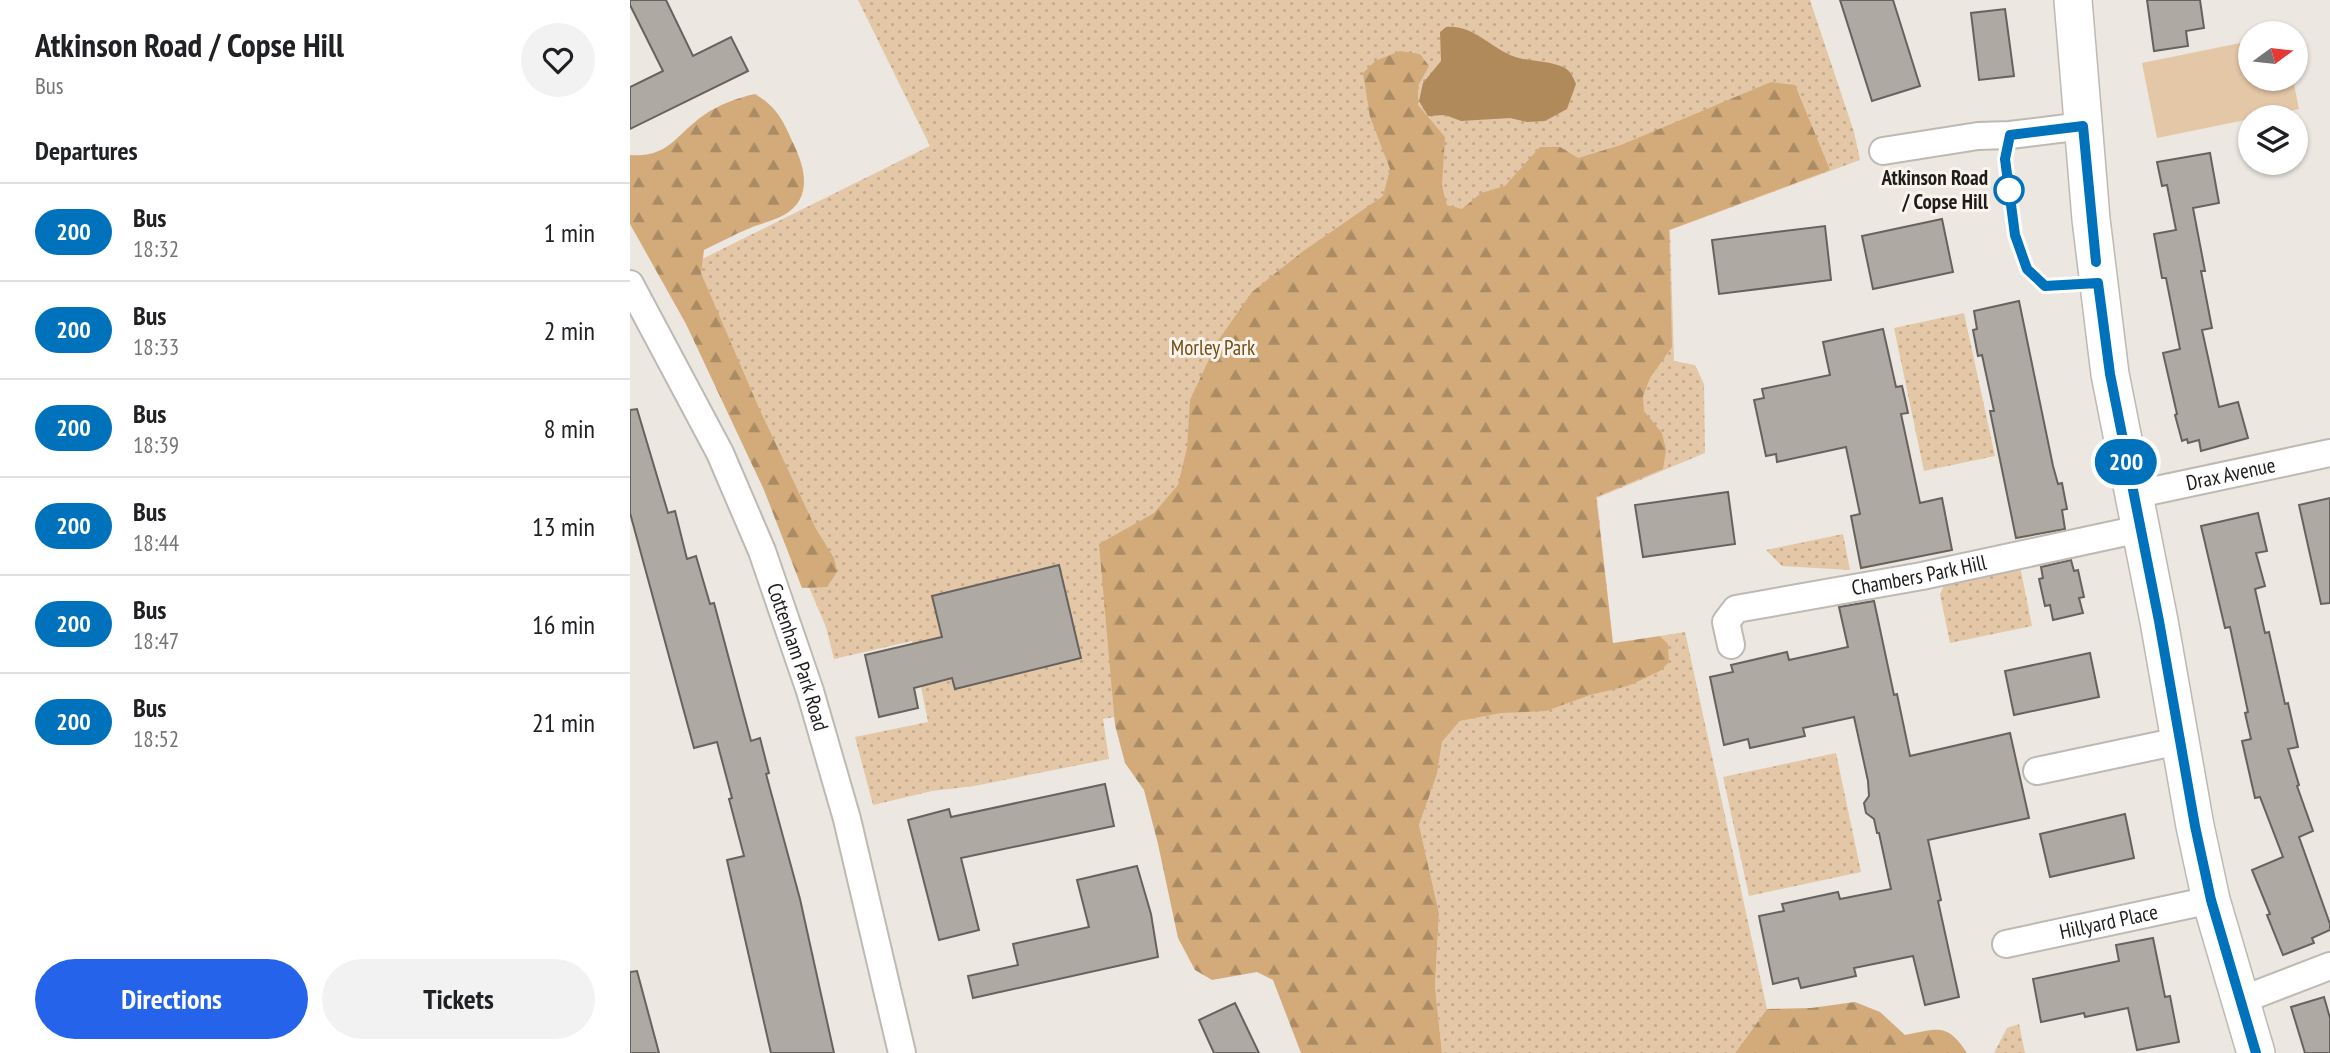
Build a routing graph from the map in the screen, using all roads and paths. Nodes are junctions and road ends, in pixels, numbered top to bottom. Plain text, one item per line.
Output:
1 (2073, 0) edge
2 (2083, 126) junction
3 (1883, 151) dead end
4 (630, 284) edge
5 (2330, 453) edge
6 (2136, 512) junction
7 (1731, 645) dead end
8 (2179, 741) junction
9 (2037, 771) dead end
10 (2211, 900) junction
11 (2006, 944) dead end
12 (2330, 966) edge
13 (2239, 1001) junction
14 (902, 1053) edge
15 (2256, 1053) edge

1 - 2 street
2 - 3 street
2 - 6 street
4 - 14 street, Cottenham Park Road
5 - 6 street, Drax Avenue
6 - 7 street, Chambers Park Hill
6 - 8 street
8 - 9 street
8 - 10 street
10 - 11 street, Hillyard Place
10 - 13 street
12 - 13 street
13 - 15 street

